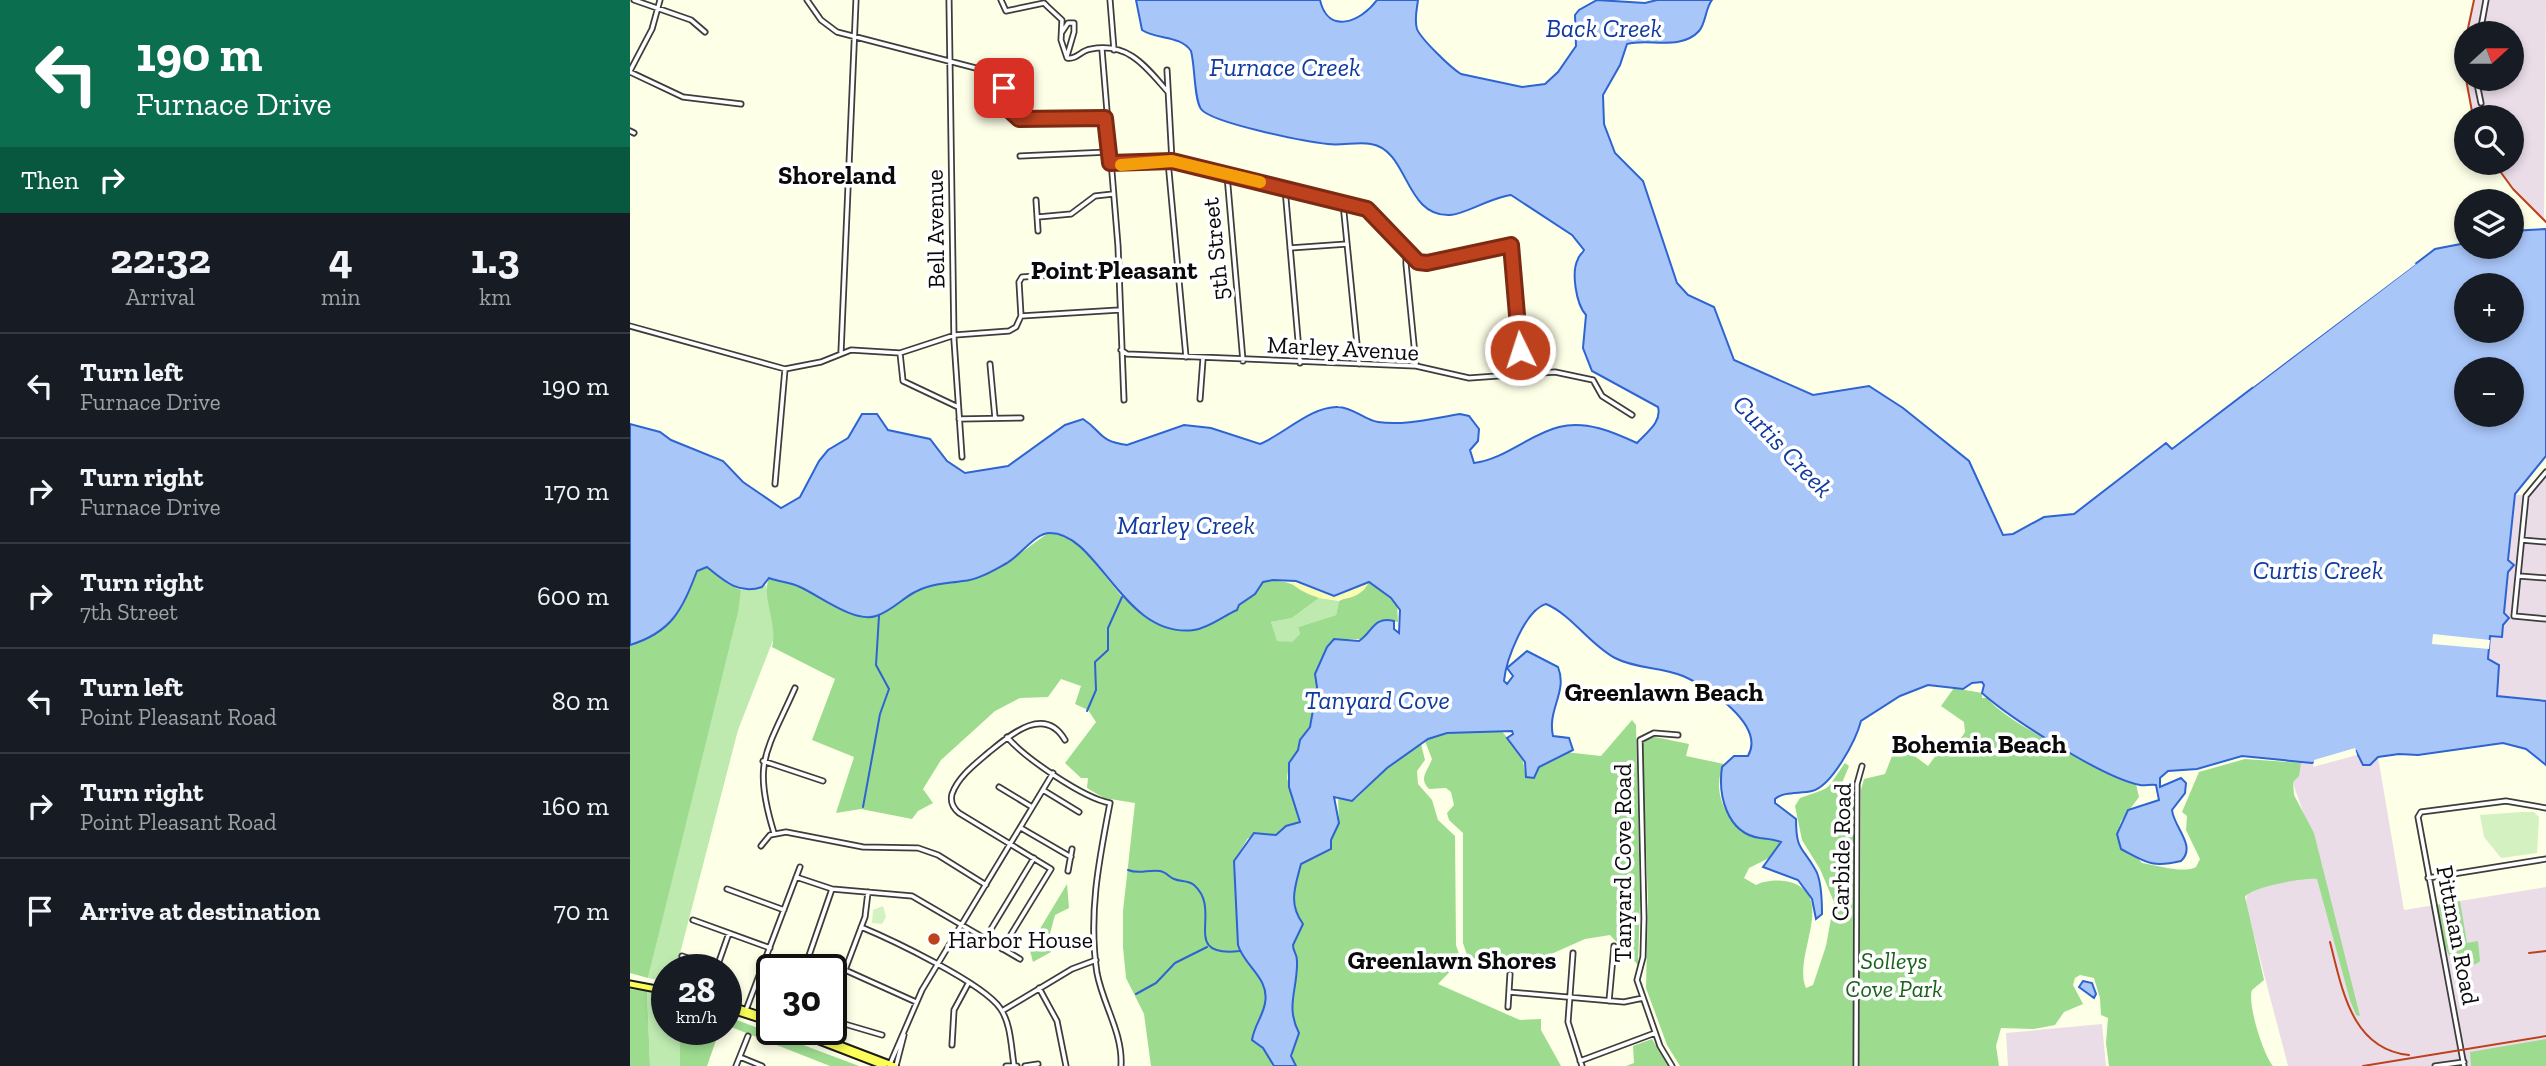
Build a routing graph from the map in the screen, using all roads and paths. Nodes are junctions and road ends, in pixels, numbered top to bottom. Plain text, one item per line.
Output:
1 (634, 0) edge
2 (660, 0) edge
3 (807, 0) edge
4 (856, 0) edge
5 (948, 0) edge
6 (1002, 0) edge
7 (1110, 0) edge
8 (2486, 0) edge
9 (658, 9) junction
10 (2482, 21) edge
11 (705, 32) dead end
12 (1060, 34) junction
13 (854, 37) junction
14 (1102, 50) junction
15 (1114, 51) junction
16 (1067, 58) junction
17 (950, 61) junction
18 (1167, 70) dead end
19 (630, 71) edge
20 (2478, 91) edge
21 (1168, 92) junction
22 (2481, 103) dead end
23 (741, 104) dead end
24 (1105, 118) junction
25 (1109, 152) junction
26 (1020, 156) dead end
27 (1170, 161) junction
28 (1110, 163) junction
29 (1227, 175) junction
30 (1285, 188) junction
31 (1113, 194) junction
32 (1036, 200) dead end
33 (1343, 203) junction
34 (1038, 217) junction
35 (1038, 231) dead end
36 (1347, 244) junction
37 (1290, 248) junction
38 (1409, 254) junction
39 (1118, 271) junction
40 (1119, 310) junction
41 (1021, 316) junction
42 (630, 326) edge
43 (955, 335) junction
44 (1121, 350) junction
45 (841, 352) junction
46 (900, 353) junction
47 (1186, 358) junction
48 (1203, 359) junction
49 (1243, 361) junction
50 (1300, 363) junction
51 (1359, 364) junction
52 (990, 365) dead end
53 (1416, 366) junction
54 (786, 369) junction
55 (1520, 374) junction
56 (1200, 399) dead end
57 (1124, 400) dead end
58 (958, 407) junction
59 (1632, 415) dead end
60 (995, 418) junction
61 (1021, 418) dead end
62 (959, 419) junction
63 (961, 457) dead end
64 (2546, 472) edge
65 (775, 484) dead end
66 (2522, 540) junction
67 (2546, 542) edge
68 (2519, 576) junction
69 (2546, 578) edge
70 (2546, 619) edge
71 (795, 688) dead end
72 (1678, 735) dead end
73 (1007, 737) junction
74 (1065, 740) dead end
75 (763, 761) junction
76 (1863, 766) dead end
77 (1053, 773) junction
78 (823, 780) dead end
79 (999, 787) dead end
80 (1043, 790) junction
81 (1032, 807) junction
82 (2546, 808) edge
83 (1079, 812) dead end
84 (1021, 827) junction
85 (774, 833) junction
86 (1010, 844) junction
87 (761, 846) dead end
88 (1072, 849) dead end
89 (1071, 857) junction
90 (1034, 858) junction
91 (2546, 859) edge
92 (800, 867) dead end
93 (1068, 872) dead end
94 (796, 877) junction
95 (2428, 878) junction
96 (986, 885) junction
97 (727, 889) dead end
98 (832, 889) junction
99 (868, 892) junction
100 (784, 910) junction
101 (693, 920) dead end
102 (961, 925) junction
103 (860, 927) junction
104 (729, 933) junction
105 (985, 939) junction
106 (1614, 946) dead end
107 (770, 948) junction
108 (1002, 949) junction
109 (1573, 953) dead end
110 (721, 954) edge
111 (810, 954) edge
112 (1020, 960) dead end
113 (1096, 960) junction
114 (847, 964) edge
115 (937, 965) junction
116 (847, 971) edge
117 (1510, 974) dead end
118 (630, 984) edge
119 (968, 984) junction
120 (651, 987) edge
121 (1039, 989) junction
122 (1509, 992) junction
123 (1569, 997) junction
124 (1643, 998) junction
125 (1609, 1001) junction
126 (916, 1002) junction
127 (1508, 1007) dead end
128 (742, 1009) edge
129 (746, 1010) junction
130 (1002, 1011) junction
131 (756, 1014) edge
132 (847, 1025) edge
133 (1656, 1033) junction
134 (882, 1035) dead end
135 (748, 1036) dead end
136 (832, 1045) edge
137 (838, 1045) edge
138 (952, 1045) dead end
139 (740, 1057) junction
140 (1038, 1064) dead end
141 (1581, 1064) edge
142 (2464, 1064) edge
143 (736, 1066) edge
144 (762, 1066) edge
145 (890, 1066) edge
146 (1006, 1066) edge
147 (1015, 1066) edge
148 (1025, 1066) edge
149 (1066, 1066) edge
150 (1121, 1066) edge
151 (1672, 1066) edge
152 (1857, 1066) edge
153 (2435, 1066) edge

1 - 9 street
2 - 9 street
3 - 13 street
4 - 13 street
5 - 17 street, Bell Avenue
6 - 12 street
7 - 15 street
8 - 10 street
9 - 11 street
9 - 19 street
12 - 16 street
12 - 16 street
13 - 17 street
13 - 45 street
14 - 15 street
14 - 16 street
14 - 24 street
15 - 21 street
17 - 24 street
17 - 43 street, Bell Avenue
18 - 21 street
19 - 23 street
20 - 22 street
21 - 27 street
24 - 25 street
25 - 26 street
25 - 28 street
27 - 28 street
27 - 29 street
27 - 47 street
28 - 31 street
29 - 30 street
29 - 49 street, 5th Street
30 - 33 street
30 - 37 street
31 - 34 street
31 - 39 street
32 - 34 street
33 - 36 street
33 - 38 street
34 - 35 street
36 - 37 street
36 - 51 street
37 - 50 street
38 - 53 street
38 - 55 street
39 - 40 street
39 - 41 street
40 - 41 street
40 - 44 street
41 - 43 street
42 - 54 street
43 - 46 street
43 - 58 street, Bell Avenue
44 - 47 street, Marley Avenue
44 - 57 street
45 - 46 street
45 - 54 street
46 - 58 street
47 - 48 street, Marley Avenue
48 - 49 street, Marley Avenue
48 - 56 street
49 - 50 street, Marley Avenue
50 - 51 street, Marley Avenue
51 - 53 street, Marley Avenue
52 - 60 street
53 - 55 street, Marley Avenue
54 - 65 street
55 - 59 street, Marley Avenue
58 - 62 street, Bell Avenue
60 - 61 street
60 - 62 street
62 - 63 street, Bell Avenue
64 - 66 street
66 - 67 street
66 - 68 street
68 - 69 street
68 - 70 street
71 - 75 street
72 - 124 street, Tanyard Cove Road
73 - 74 street
73 - 77 street
73 - 86 street
75 - 78 street
75 - 85 street
76 - 152 street, Carbide Road
77 - 80 street
77 - 113 street
79 - 81 street
80 - 81 street
80 - 83 street
81 - 84 street
82 - 95 street, Pittman Road
84 - 86 street
84 - 89 street
85 - 87 street
85 - 96 street
86 - 90 street
86 - 96 street
88 - 89 street
89 - 93 street
90 - 105 street
90 - 108 street
91 - 95 street
92 - 94 street
94 - 98 street
94 - 100 street
95 - 142 street, Pittman Road
96 - 102 street
97 - 100 street
98 - 99 street
98 - 111 street
99 - 102 street
99 - 103 street
100 - 107 street
101 - 104 street
102 - 105 street
102 - 115 street
103 - 114 street
103 - 115 street
104 - 107 street
104 - 110 street
105 - 108 street
106 - 125 street
107 - 129 street
108 - 112 street
109 - 123 street
113 - 121 street
113 - 150 street
115 - 119 street
115 - 126 street
116 - 126 street
117 - 122 street
118 - 120 main road
119 - 130 street
119 - 138 street
121 - 130 street
121 - 149 street
122 - 123 street
122 - 127 street
123 - 125 street
123 - 141 street
124 - 125 street
124 - 133 street
126 - 145 street
128 - 129 main road
129 - 131 main road
130 - 147 street
132 - 134 street
133 - 141 street
133 - 151 street
135 - 139 street
136 - 145 main road
137 - 145 main road
139 - 143 street
139 - 144 street
140 - 148 street
142 - 153 street
146 - 147 street

